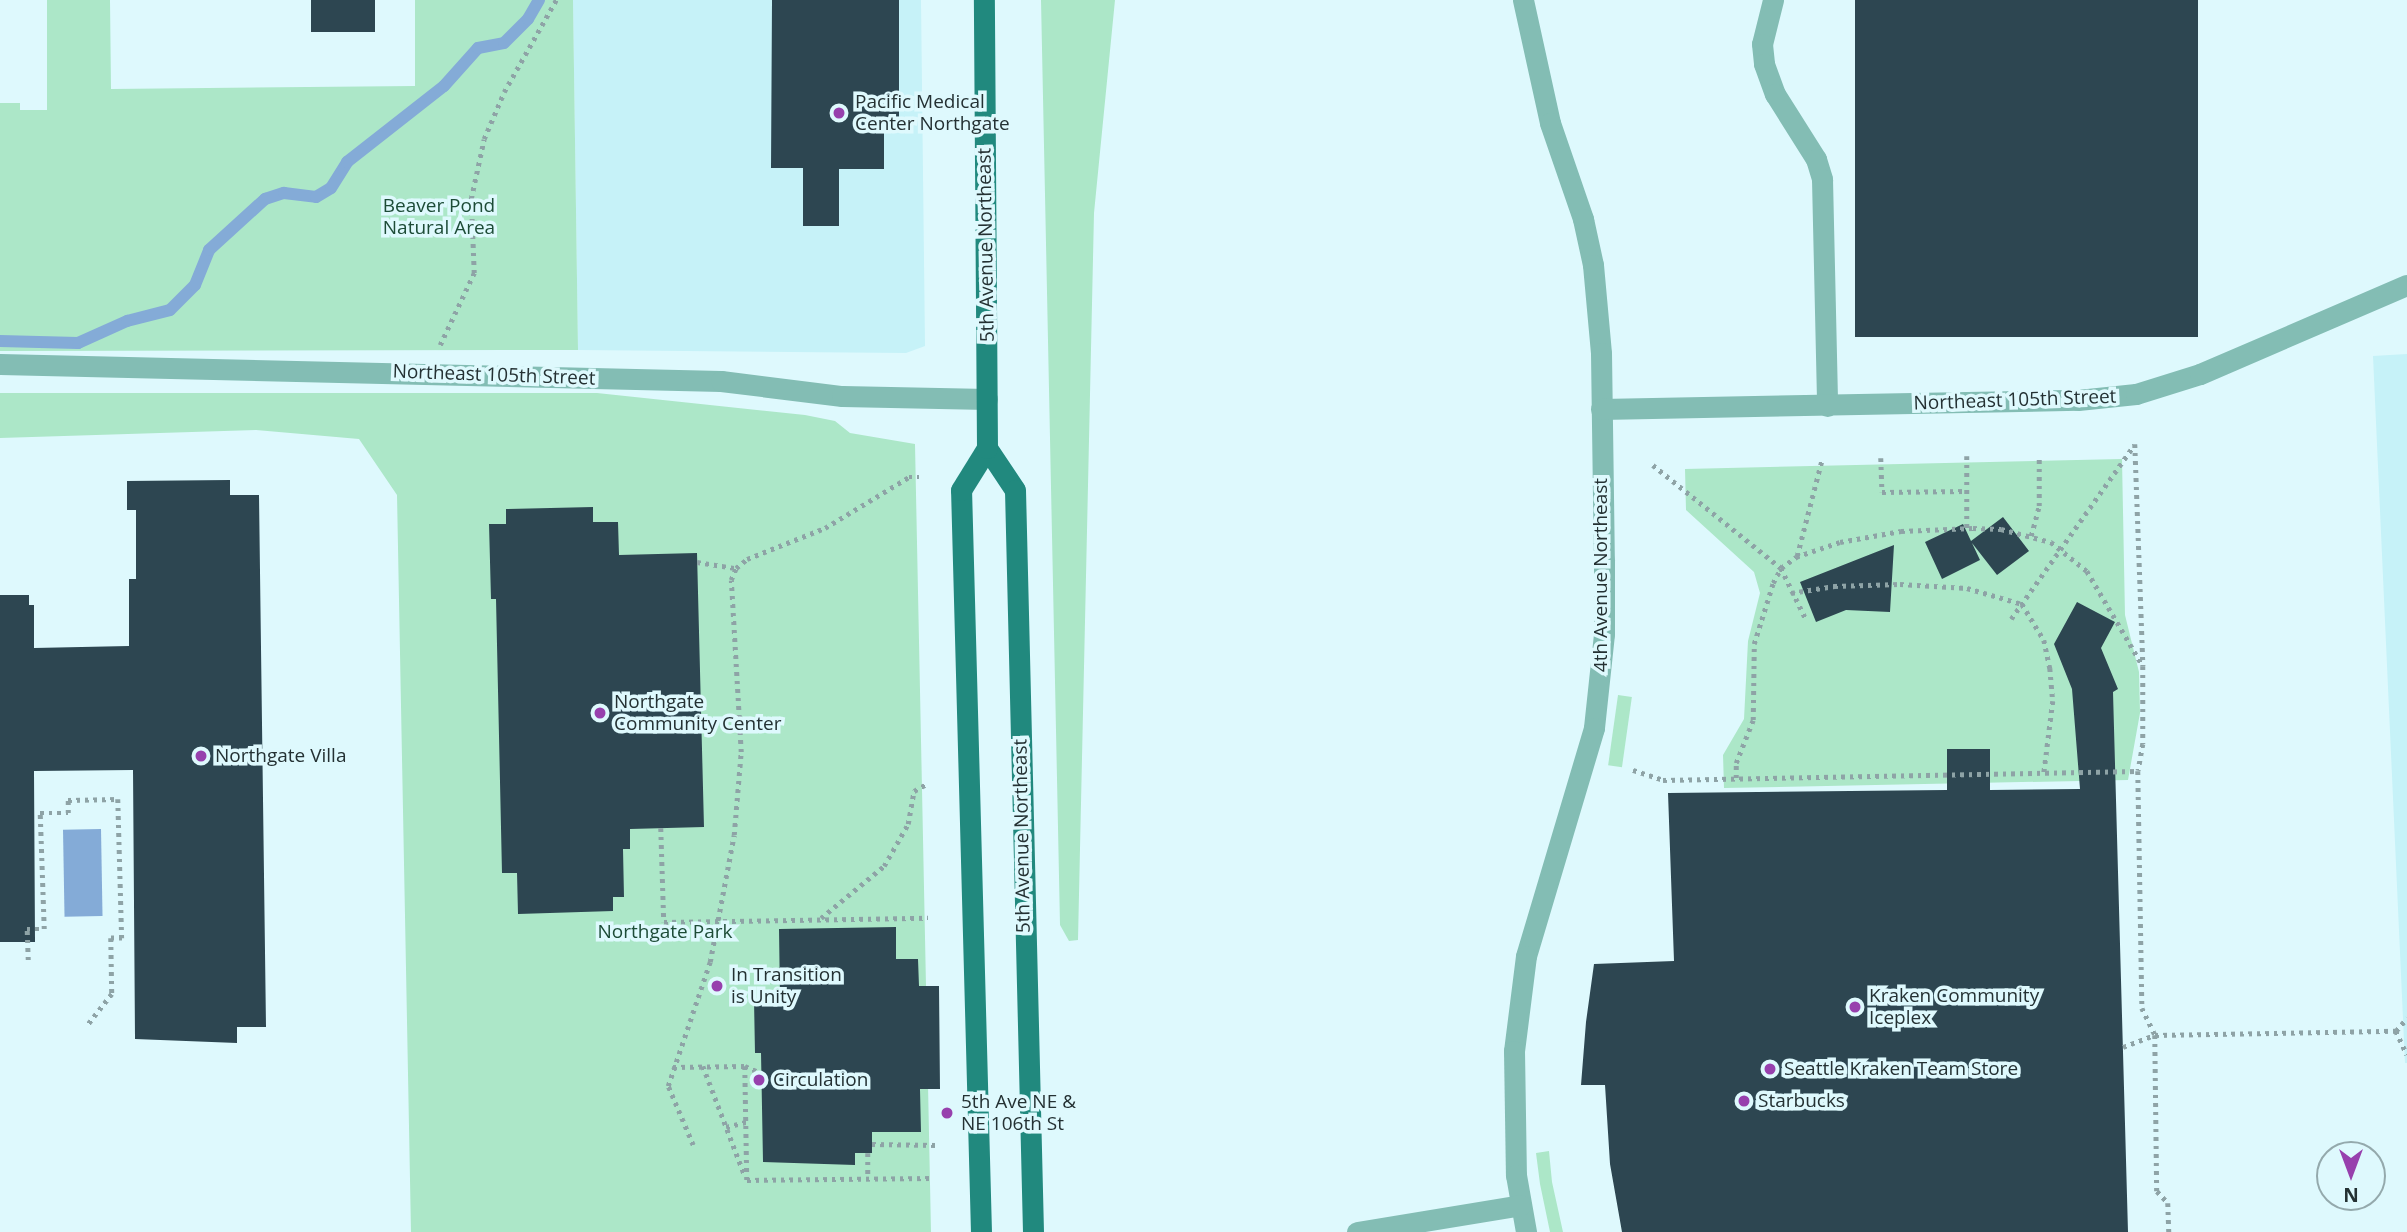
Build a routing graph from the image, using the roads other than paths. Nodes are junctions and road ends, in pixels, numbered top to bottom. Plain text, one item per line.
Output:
1 (984, 0) edge
2 (1523, 0) edge
3 (1773, 0) edge
4 (2407, 285) edge
5 (0, 364) edge
6 (987, 399) junction
7 (1827, 406) junction
8 (1601, 409) junction
9 (987, 448) junction
10 (1521, 1205) junction
11 (981, 1232) edge
12 (1033, 1232) edge
13 (1357, 1232) edge
14 (1526, 1232) edge

1 - 6 main road, 5th Avenue Northeast
2 - 8 street, 4th Avenue Northeast
3 - 7 street
4 - 7 street, Northeast 105th Street
5 - 6 street, Northeast 105th Street
6 - 9 main road, 5th Avenue Northeast
7 - 8 street, Northeast 105th Street
8 - 10 street, 4th Avenue Northeast
9 - 11 main road
9 - 12 main road, 5th Avenue Northeast
10 - 13 street
10 - 14 street, 4th Avenue Northeast

